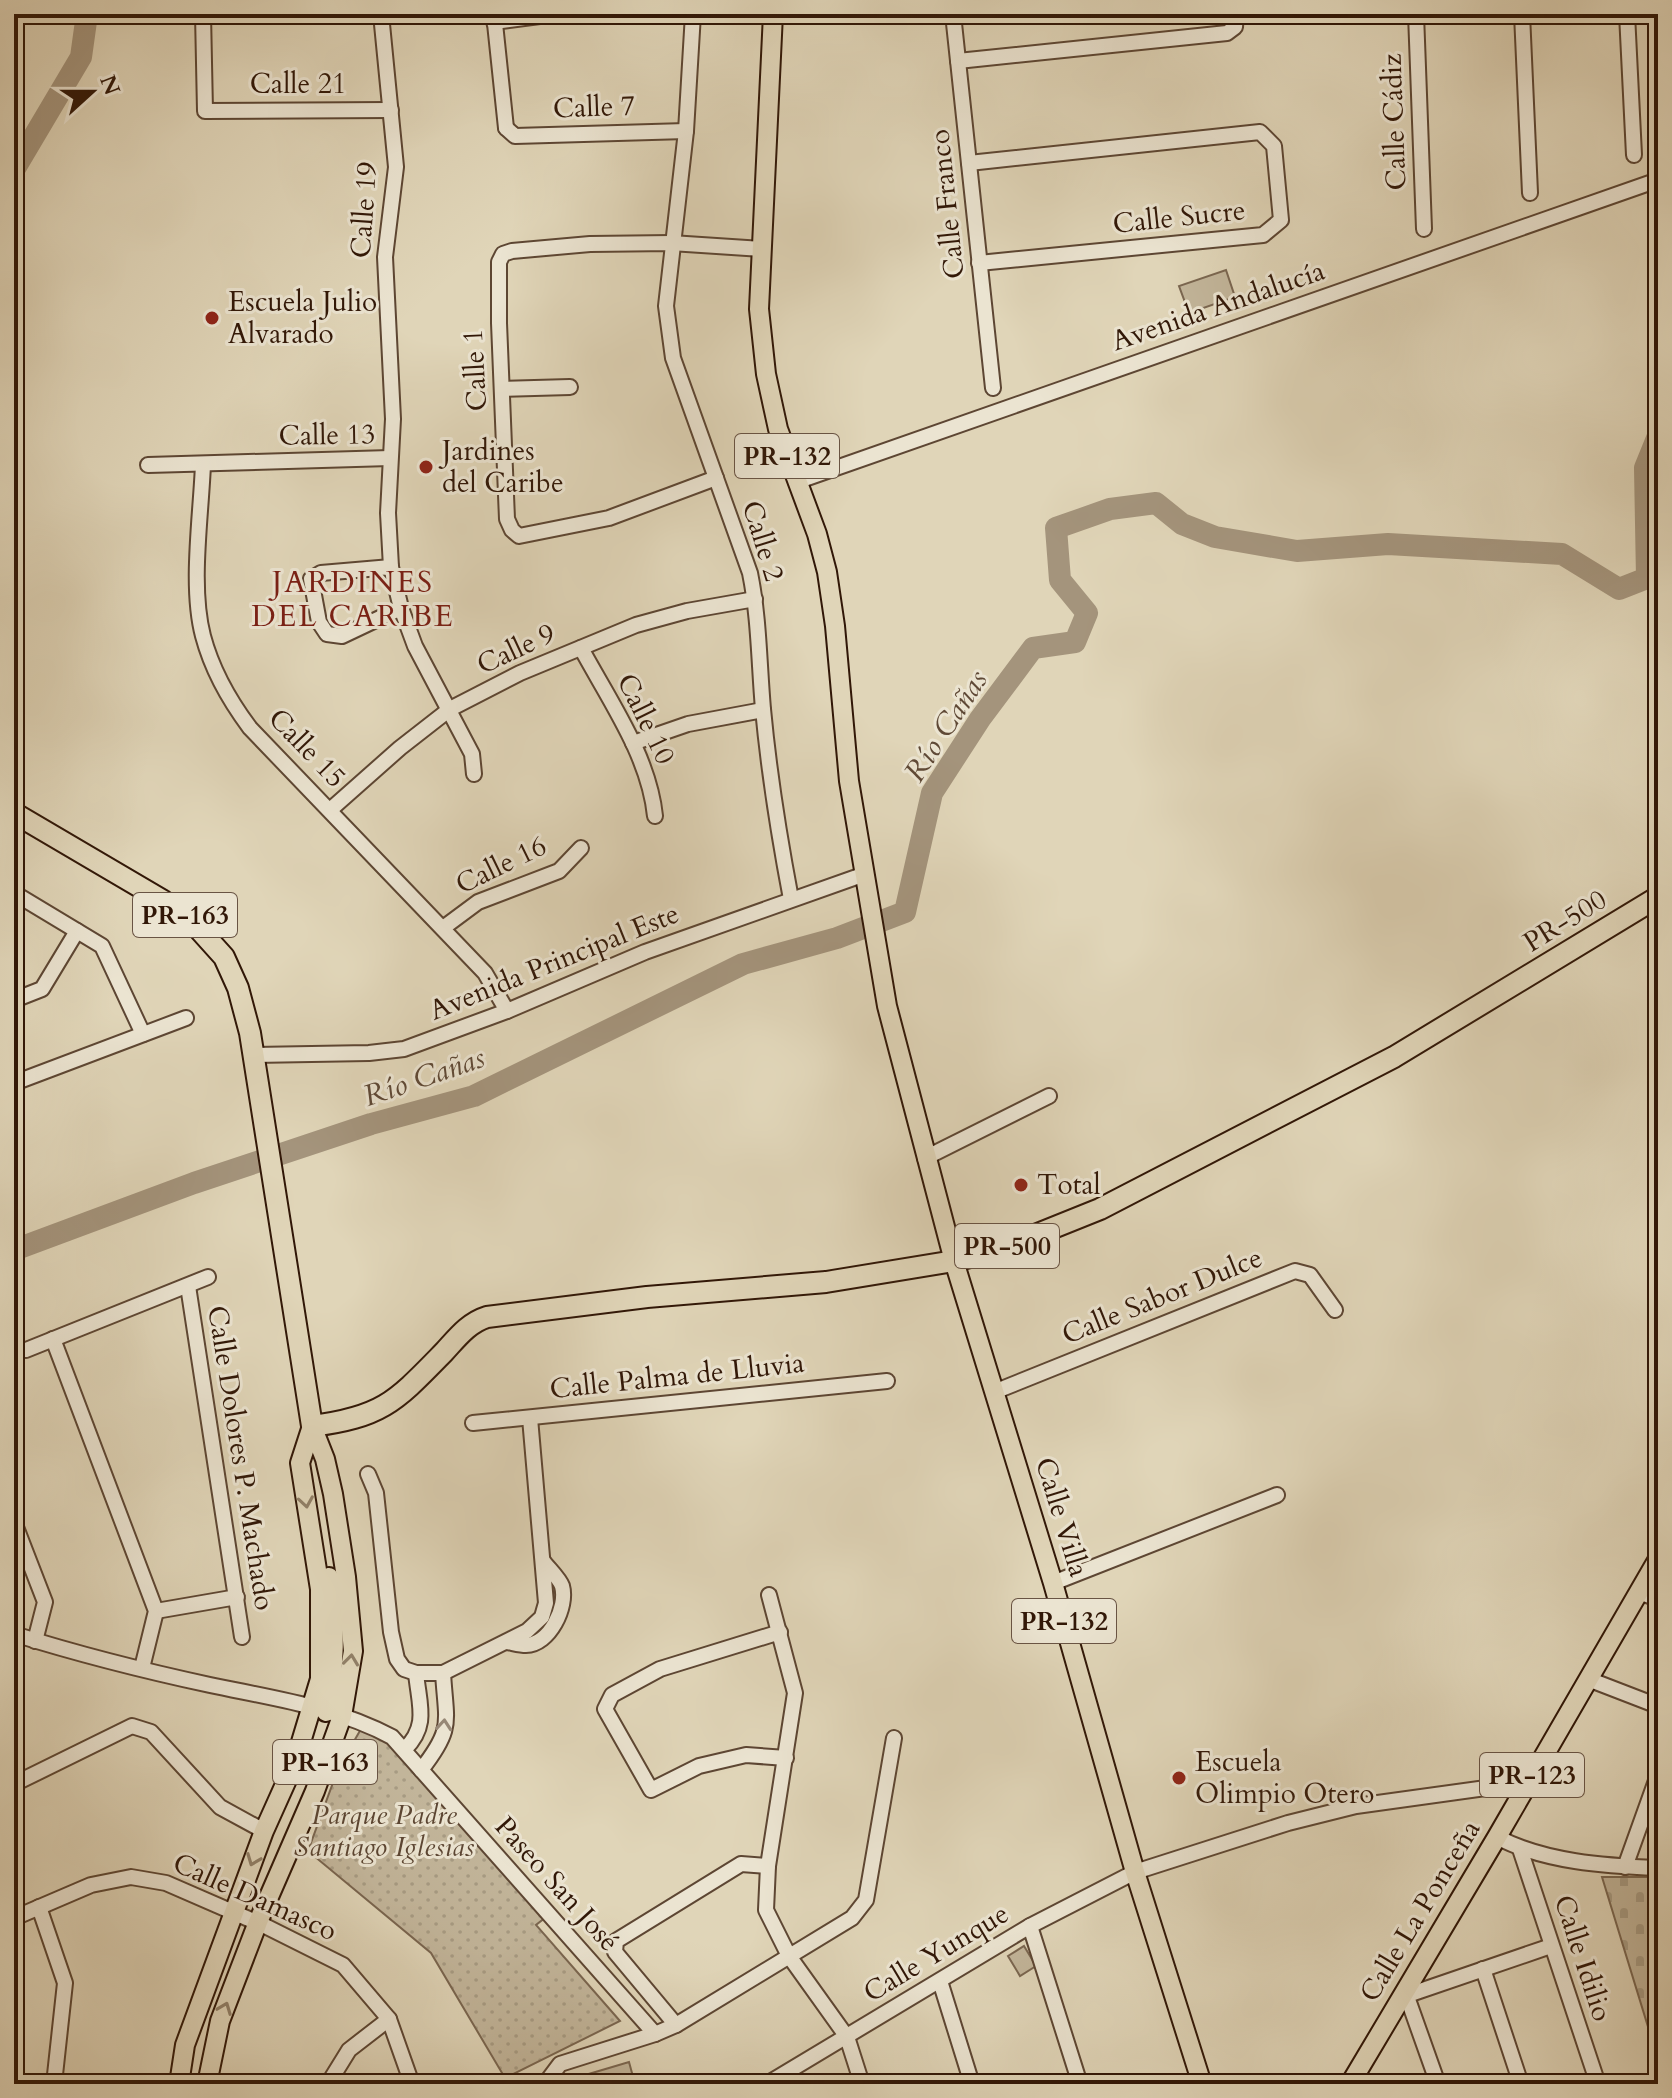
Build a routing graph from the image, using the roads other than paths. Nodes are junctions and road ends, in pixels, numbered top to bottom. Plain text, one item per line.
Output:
1 (203, 14) edge
2 (381, 14) edge
3 (555, 14) edge
4 (693, 14) edge
5 (773, 14) edge
6 (953, 14) edge
7 (1236, 14) edge
8 (1416, 14) edge
9 (1522, 14) edge
10 (1627, 14) edge
11 (494, 18) edge
12 (958, 61) junction
13 (391, 110) junction
14 (686, 131) junction
15 (1634, 155) dead end
16 (969, 163) junction
17 (1658, 180) edge
18 (1530, 193) dead end
19 (1424, 229) dead end
20 (671, 243) junction
21 (762, 249) junction
22 (979, 263) junction
23 (570, 387) dead end
24 (993, 388) dead end
25 (503, 389) junction
26 (390, 458) junction
27 (203, 464) junction
28 (148, 465) dead end
29 (716, 478) junction
30 (796, 482) junction
31 (391, 567) junction
32 (755, 599) junction
33 (401, 608) junction
34 (581, 648) junction
35 (450, 709) junction
36 (763, 710) junction
37 (633, 743) junction
38 (474, 774) dead end
39 (330, 810) junction
40 (14, 813) edge
41 (655, 816) dead end
42 (581, 848) dead end
43 (866, 883) junction
44 (14, 893) edge
45 (1658, 897) edge
46 (791, 899) junction
47 (443, 928) junction
48 (77, 931) junction
49 (14, 1000) edge
50 (507, 1011) junction
51 (186, 1018) dead end
52 (143, 1034) junction
53 (254, 1055) junction
54 (14, 1083) edge
55 (1049, 1096) dead end
56 (925, 1158) junction
57 (954, 1261) junction
58 (208, 1277) dead end
59 (188, 1286) junction
60 (1335, 1310) dead end
61 (53, 1339) junction
62 (26, 1350) dead end
63 (887, 1381) dead end
64 (994, 1392) junction
65 (530, 1418) junction
66 (473, 1423) dead end
67 (312, 1426) junction
68 (368, 1474) dead end
69 (1277, 1495) dead end
70 (14, 1522) edge
71 (1658, 1559) edge
72 (1053, 1583) junction
73 (1638, 1592) junction
74 (769, 1595) dead end
75 (237, 1597) junction
76 (1658, 1599) edge
77 (156, 1611) junction
78 (780, 1632) junction
79 (14, 1634) edge
80 (242, 1637) dead end
81 (35, 1641) junction
82 (142, 1668) junction
83 (416, 1673) junction
84 (443, 1673) junction
85 (1588, 1679) junction
86 (1658, 1706) edge
87 (328, 1712) junction
88 (894, 1738) dead end
89 (405, 1749) junction
90 (786, 1758) junction
91 (421, 1770) junction
92 (1658, 1775) edge
93 (15, 1781) edge
94 (1529, 1782) junction
95 (264, 1831) junction
96 (1497, 1837) junction
97 (1520, 1849) junction
98 (768, 1866) junction
99 (1625, 1867) junction
100 (1658, 1868) edge
101 (1135, 1872) junction
102 (39, 1907) junction
103 (234, 1911) junction
104 (14, 1918) edge
105 (258, 1922) junction
106 (1030, 1926) junction
107 (1551, 1946) junction
108 (789, 1956) junction
109 (1483, 1969) junction
110 (940, 1981) junction
111 (1407, 1993) junction
112 (389, 2019) junction
113 (676, 2025) junction
114 (655, 2034) junction
115 (847, 2037) junction
116 (14, 2083) edge
117 (31, 2084) edge
118 (54, 2084) edge
119 (179, 2084) edge
120 (207, 2084) edge
121 (328, 2084) edge
122 (412, 2084) edge
123 (545, 2084) edge
124 (767, 2084) edge
125 (862, 2084) edge
126 (972, 2084) edge
127 (1080, 2084) edge
128 (1202, 2084) edge
129 (1350, 2084) edge
130 (1438, 2084) edge
131 (1521, 2084) edge
132 (1597, 2084) edge

1 - 13 street, Calle 21
2 - 13 street, Calle 19
3 - 11 street
4 - 14 street, Calle 2
5 - 21 main road, PR-132
6 - 12 street, Calle Franco
7 - 12 street
8 - 19 street, Calle Cádiz
9 - 18 street
10 - 15 street
11 - 14 street, Calle 7
12 - 16 street, Calle Franco
13 - 26 street, Calle 19
14 - 20 street, Calle 2
16 - 22 street, Calle Franco
16 - 22 street, Calle Sucre
17 - 30 street, Avenida Andalucía
20 - 21 street, Calle 1
20 - 25 street, Calle 1
20 - 29 street, Calle 2
21 - 30 main road, PR-132
22 - 24 street, Calle Franco
23 - 25 street
25 - 29 street, Calle 1
26 - 27 street, Calle 13
26 - 31 street, Calle 13
27 - 28 street, Calle 13
27 - 39 street, Calle 15
29 - 32 street, Calle 2
30 - 43 main road, PR-132
31 - 33 street, Calle 13
31 - 33 street
32 - 34 street, Calle 9
32 - 36 street, Calle 2
33 - 35 street, Calle 13
34 - 35 street, Calle 9
34 - 37 street, Calle 10
35 - 38 street, Calle 13
35 - 39 street, Calle 9
36 - 37 street
36 - 46 street, Calle 2
37 - 41 street, Calle 10
39 - 47 street, Calle 15
40 - 53 highway, PR-163
42 - 47 street, Calle 16
43 - 46 street, Avenida Principal Este
43 - 56 main road, Calle Villa / PR-132
44 - 48 street
45 - 57 highway, PR-500 / PR-500
46 - 50 street, Avenida Principal Este
47 - 50 street, Calle 15
48 - 49 street
48 - 52 street
50 - 53 street, Avenida Principal Este
51 - 52 street
52 - 54 street
53 - 67 highway, PR-163
55 - 56 street
56 - 57 main road, Calle Villa / PR-132
57 - 64 main road, Calle Villa / PR-132
57 - 67 highway, PR-500 / PR-500
58 - 59 street
59 - 61 street
59 - 75 street, Calle Dolores P. Machado
60 - 64 street, Calle Sabor Dulce
61 - 62 street
61 - 77 street
63 - 65 street, Calle Palma de Lluvia
64 - 72 main road, Calle Villa / PR-132
65 - 66 street, Calle Palma de Lluvia
65 - 84 street
67 -> 87 main road, PR-163
87 -> 67 main road, PR-163
68 - 83 street
69 - 72 street
70 - 81 street
71 - 73 main road, Calle La Ponceña / PR-123
72 - 101 main road, Calle Villa / PR-132
73 - 76 street
73 - 85 main road, Calle La Ponceña / PR-123
74 - 78 street
75 - 77 street
75 - 80 street, Calle Dolores P. Machado
77 - 82 street
78 - 90 street
78 - 90 street
79 - 81 street, Paseo San José
81 - 82 street, Paseo San José
82 - 87 street, Paseo San José
83 - 84 street
83 - 89 street
91 -> 84 street
85 - 86 street
85 - 94 main road, Calle La Ponceña / PR-123
87 - 89 street, Paseo San José
87 - 95 main road, PR-163
87 - 105 main road, PR-163
88 - 108 street
89 - 91 street, Paseo San José
90 - 98 street
91 - 114 street, Paseo San José
92 - 99 street
93 - 95 street
94 - 96 main road, Calle La Ponceña / PR-123
94 - 101 street, Calle Yunque
95 -> 103 main road, PR-163
96 - 97 street
96 - 111 main road, Calle La Ponceña / PR-123
97 - 99 street
97 - 107 street, Calle Idilio
98 - 108 street
98 - 113 street
99 - 100 street
101 - 106 street, Calle Yunque
101 - 128 main road, Calle Villa / PR-132
102 - 103 street, Calle Damasco
102 - 104 street, Calle Damasco
102 - 118 street
103 - 105 street, Calle Damasco
103 - 119 main road, PR-163
105 - 112 street, Calle Damasco
120 -> 105 main road, PR-163
106 - 110 street, Calle Yunque
106 - 127 street
107 - 109 street
107 - 132 street, Calle Idilio
108 - 113 street
108 - 115 street
109 - 111 street
109 - 131 street
110 - 115 street, Calle Yunque
110 - 126 street
111 - 129 main road, Calle La Ponceña / PR-123
111 - 130 street
112 - 121 street
112 - 122 street, Calle Damasco
113 - 114 street
114 - 123 street
115 - 124 street, Calle Yunque
115 - 125 street
116 - 117 street

